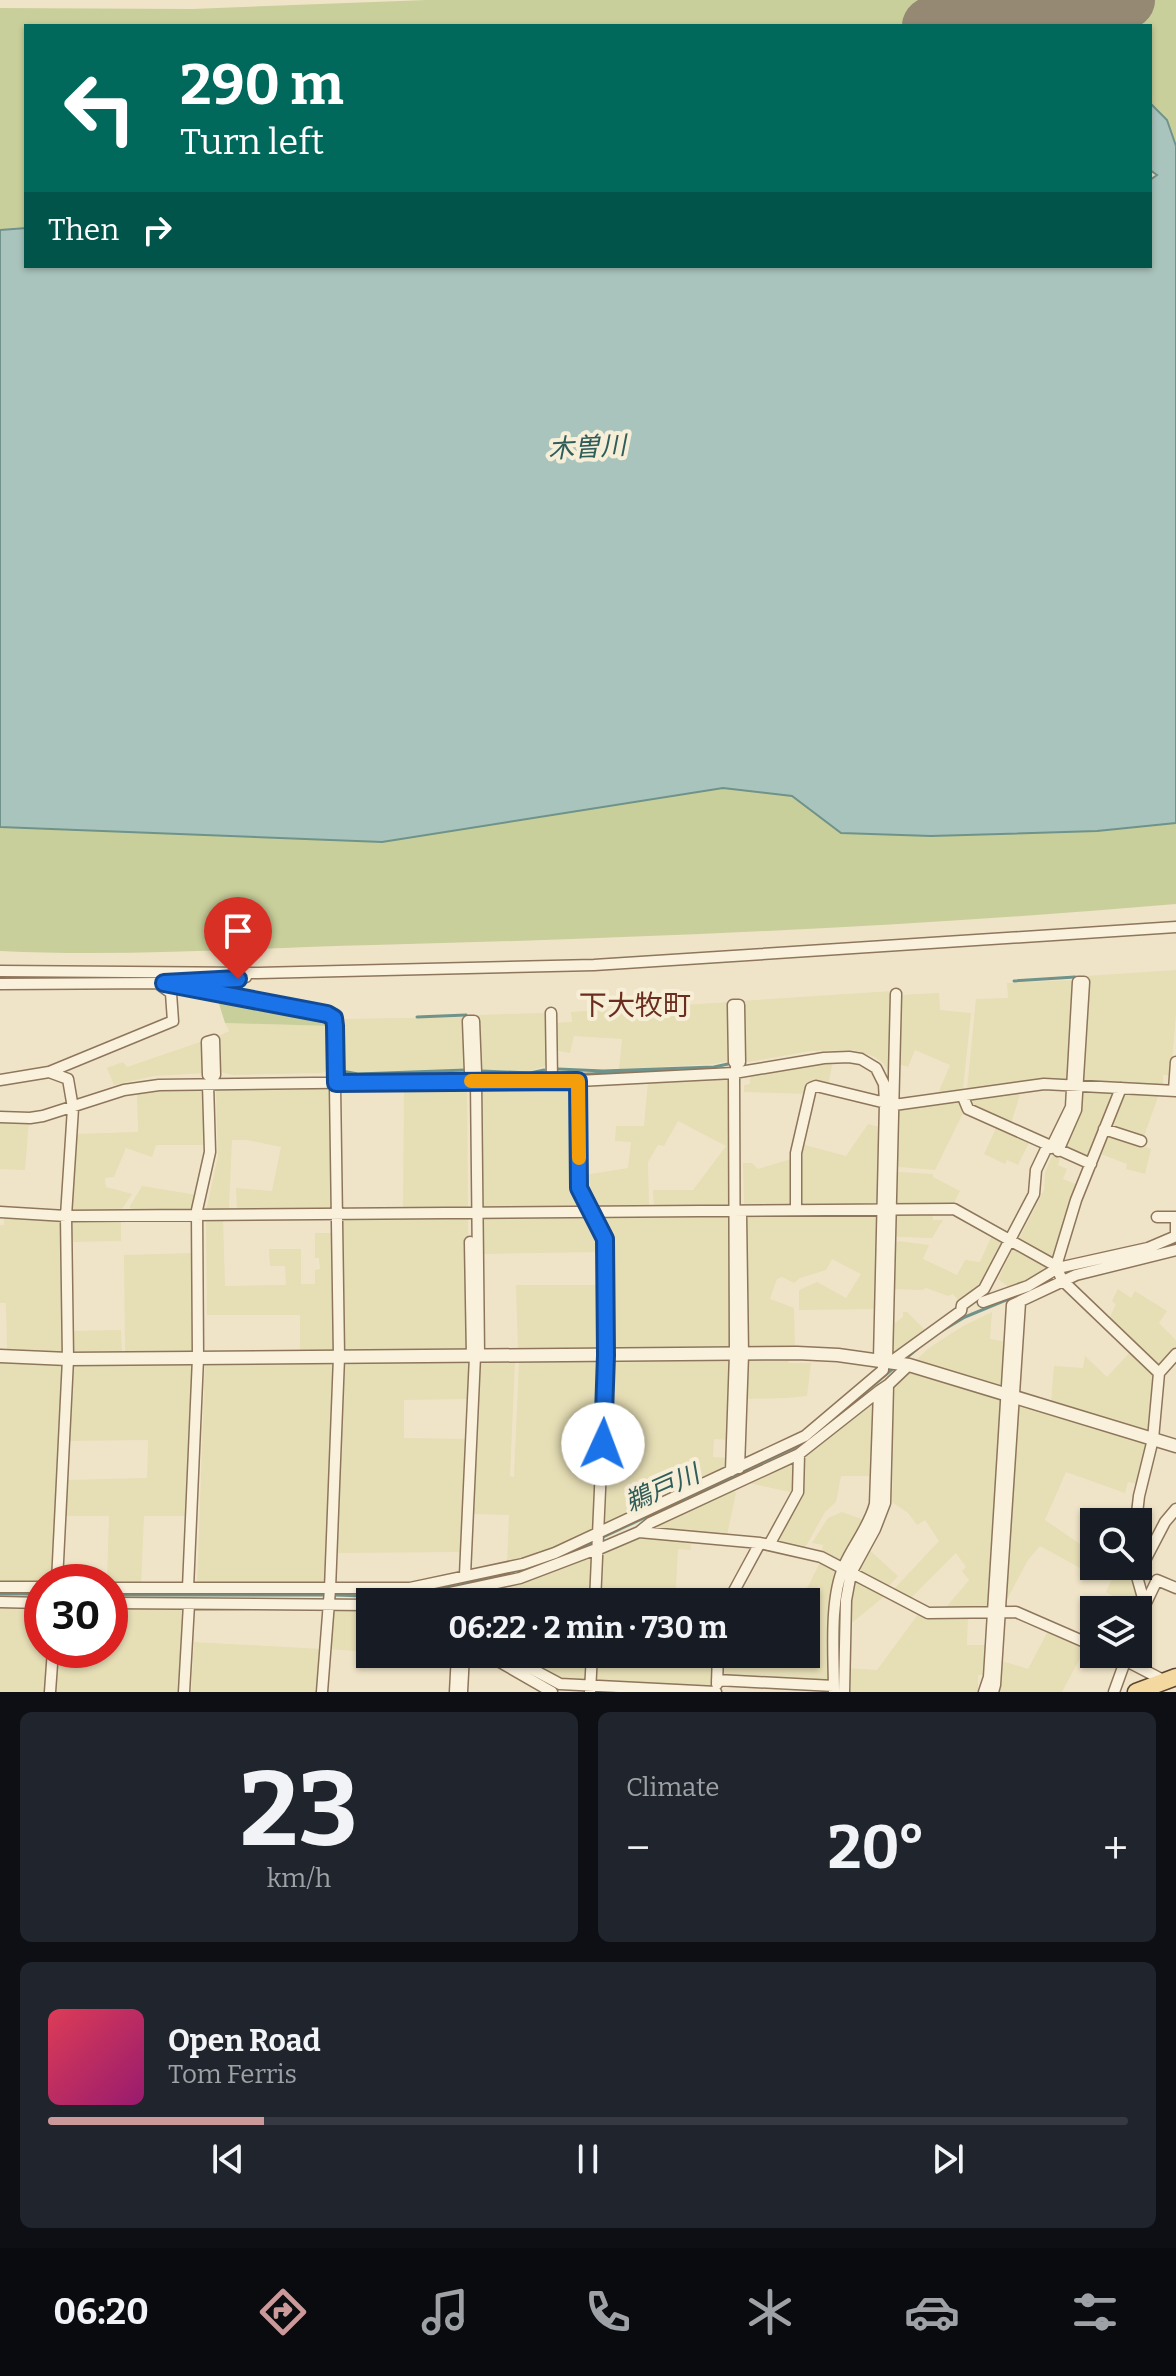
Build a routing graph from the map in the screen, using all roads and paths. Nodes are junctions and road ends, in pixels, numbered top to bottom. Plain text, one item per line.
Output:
1 (1176, 927) edge
2 (0, 971) edge
3 (258, 973) junction
4 (161, 983) junction
5 (0, 984) edge
6 (896, 994) dead end
7 (551, 1013) dead end
8 (1176, 1062) edge
9 (737, 1071) junction
10 (49, 1072) junction
11 (472, 1079) junction
12 (0, 1080) edge
13 (552, 1080) junction
14 (578, 1081) junction
15 (211, 1082) junction
16 (336, 1083) junction
17 (1075, 1086) junction
18 (1121, 1088) junction
19 (1175, 1090) edge
20 (963, 1097) junction
21 (889, 1104) junction
22 (73, 1108) junction
23 (0, 1117) edge
24 (1104, 1129) junction
25 (1141, 1141) dead end
26 (1052, 1149) junction
27 (1091, 1164) junction
28 (796, 1208) junction
29 (887, 1208) junction
30 (738, 1209) junction
31 (473, 1211) junction
32 (591, 1211) junction
33 (0, 1212) edge
34 (337, 1212) junction
35 (200, 1214) junction
36 (66, 1216) junction
37 (1157, 1217) dead end
38 (1176, 1217) edge
39 (1176, 1236) edge
40 (1012, 1241) junction
41 (1176, 1250) edge
42 (1059, 1272) junction
43 (980, 1298) junction
44 (739, 1354) junction
45 (1176, 1354) edge
46 (606, 1355) junction
47 (0, 1356) edge
48 (475, 1356) junction
49 (339, 1357) junction
50 (201, 1358) junction
51 (68, 1359) junction
52 (893, 1362) junction
53 (1159, 1373) junction
54 (883, 1388) junction
55 (1010, 1394) junction
56 (1153, 1439) junction
57 (1176, 1446) edge
58 (799, 1454) junction
59 (735, 1470) junction
60 (1138, 1508) edge
61 (1176, 1509) edge
62 (639, 1532) junction
63 (599, 1542) junction
64 (764, 1544) junction
65 (1152, 1547) edge
66 (58, 1564) edge
67 (847, 1570) junction
68 (465, 1575) junction
69 (0, 1587) edge
70 (24, 1587) edge
71 (128, 1588) edge
72 (191, 1588) junction
73 (475, 1588) edge
74 (596, 1588) edge
75 (737, 1588) edge
76 (1176, 1588) edge
77 (1149, 1596) edge
78 (329, 1597) junction
79 (0, 1602) edge
80 (356, 1602) edge
81 (24, 1603) edge
82 (128, 1603) edge
83 (192, 1604) junction
84 (995, 1612) junction
85 (1080, 1640) edge
86 (52, 1668) edge
87 (456, 1668) edge
88 (463, 1668) edge
89 (510, 1668) edge
90 (528, 1668) edge
91 (591, 1668) edge
92 (717, 1668) edge
93 (1123, 1668) edge
94 (1148, 1668) edge
95 (1170, 1679) edge
96 (717, 1680) junction
97 (590, 1689) edge
98 (837, 1690) edge
99 (50, 1692) edge
100 (187, 1692) edge
101 (322, 1692) edge
102 (455, 1692) edge
103 (462, 1692) edge
104 (552, 1692) edge
105 (708, 1692) edge
106 (716, 1692) edge
107 (984, 1692) edge
108 (993, 1692) edge
109 (1114, 1692) edge
110 (1136, 1692) edge

1 - 3 street
2 - 3 street
3 - 4 street
4 - 5 street
4 - 10 street
4 - 16 street
6 - 21 street
7 - 13 street
8 - 19 street
9 - 9 street
9 - 14 street
9 - 21 street
9 - 30 street
10 - 12 street
10 - 22 street
11 - 13 street
11 - 16 street
11 - 31 street
13 - 14 street
14 - 32 street
15 - 16 street
15 - 22 street
15 - 35 street
16 - 34 street
17 - 17 street
17 - 18 street
17 - 20 street
17 - 26 street
18 - 19 street
18 - 24 street
20 - 21 street
20 - 26 street
21 - 28 street
21 - 29 street
22 - 23 street
22 - 36 street
24 - 25 street
24 - 27 street
26 - 27 street
26 - 40 street
27 - 42 street
28 - 29 street
28 - 30 street
29 - 40 street
29 - 52 street
30 - 32 street
30 - 44 street
31 - 32 street
31 - 34 street
31 - 48 street
32 - 46 street
33 - 36 street
34 - 35 street
34 - 49 street
35 - 36 street
35 - 50 street
36 - 51 street
37 - 38 street
38 - 39 street
39 - 42 street
40 - 42 street
40 - 43 street
41 - 42 street
42 - 43 street
42 - 53 street
42 - 55 street
43 - 52 street
44 - 46 street
44 - 52 street
44 - 59 street
45 - 53 street
46 - 48 street
46 - 63 street
47 - 51 street
48 - 49 street
48 - 68 street
49 - 50 street
49 - 78 street
50 - 51 street
50 - 72 street
51 - 66 street
52 - 54 street
52 - 55 street
52 - 59 street
53 - 56 street
54 - 58 street
54 - 67 street
55 - 56 street
55 - 84 street
56 - 57 street
56 - 60 street
58 - 62 street
58 - 64 street
59 - 63 street
61 - 65 street
62 - 63 street
62 - 64 street
63 - 68 street
63 - 73 street
63 - 74 street
64 - 67 street
64 - 75 street
67 - 84 street
67 - 98 street
68 - 78 street
69 - 70 street
71 - 72 street
72 - 78 street
76 - 77 street
78 - 80 street
78 - 83 street
78 - 101 street
79 - 81 street
82 - 83 street
83 - 100 street
84 - 85 street
84 - 107 street
84 - 108 street
86 - 99 street
87 - 102 street
88 - 103 street
89 - 104 street
90 - 97 street
91 - 97 street
92 - 96 street
93 - 109 street
94 - 95 street
95 - 110 main road
96 - 98 street
96 - 106 street
97 - 105 street
105 - 106 street

